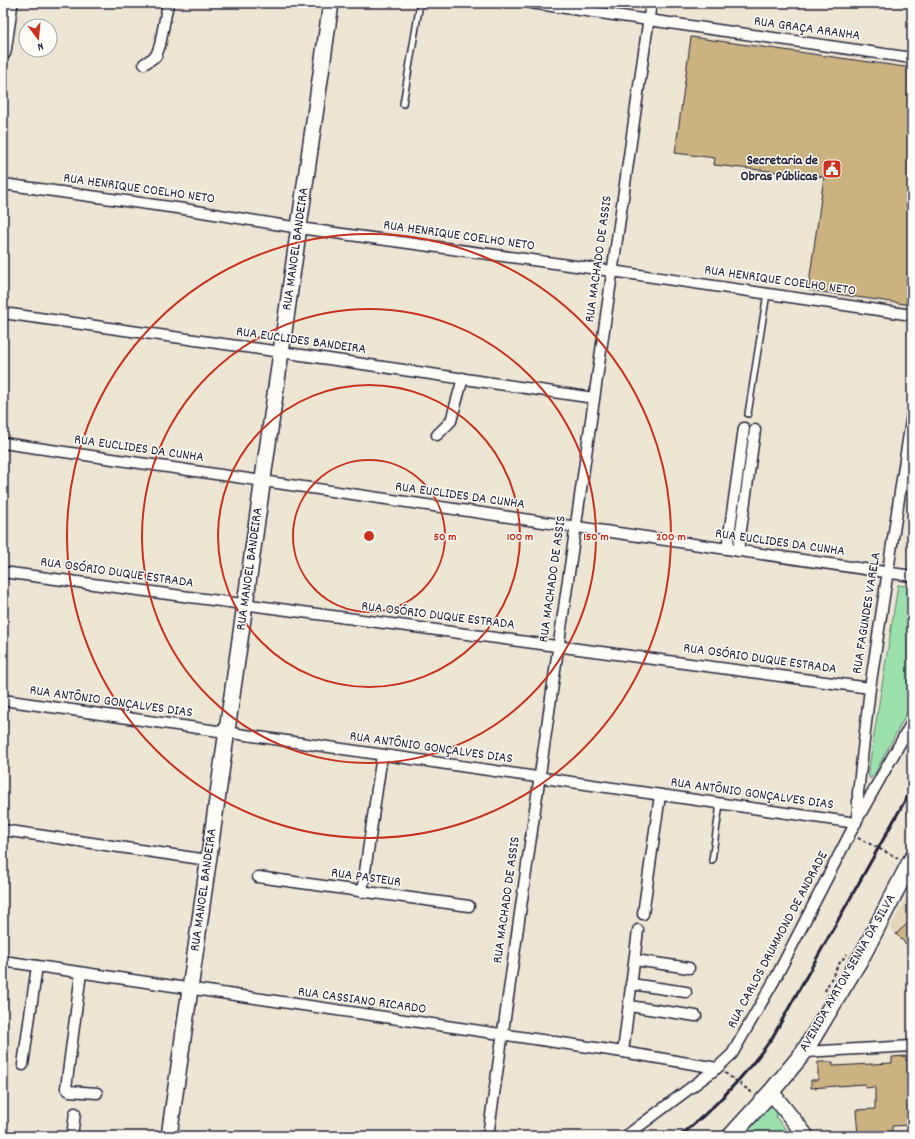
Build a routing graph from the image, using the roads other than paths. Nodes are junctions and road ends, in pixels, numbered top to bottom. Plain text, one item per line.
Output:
1 (10, 3) edge
2 (168, 3) edge
3 (331, 3) edge
4 (420, 3) edge
5 (531, 3) edge
6 (651, 3) edge
7 (557, 5) edge
8 (648, 20) junction
9 (3, 50) edge
10 (912, 58) edge
11 (144, 64) dead end
12 (403, 104) dead end
13 (3, 184) edge
14 (299, 228) junction
15 (612, 271) junction
16 (767, 293) junction
17 (3, 313) edge
18 (912, 315) edge
19 (281, 352) junction
20 (463, 378) junction
21 (594, 398) junction
22 (748, 414) dead end
23 (912, 414) edge
24 (744, 428) dead end
25 (755, 430) dead end
26 (437, 435) dead end
27 (3, 443) edge
28 (262, 481) junction
29 (575, 527) junction
30 (727, 549) junction
31 (738, 551) junction
32 (3, 572) edge
33 (887, 573) junction
34 (912, 576) edge
35 (245, 605) junction
36 (558, 645) junction
37 (870, 688) junction
38 (3, 700) edge
39 (912, 722) edge
40 (227, 733) junction
41 (382, 755) junction
42 (539, 778) junction
43 (660, 796) junction
44 (720, 804) junction
45 (857, 821) junction
46 (3, 830) edge
47 (906, 857) edge
48 (208, 860) junction
49 (712, 860) dead end
50 (258, 877) dead end
51 (362, 892) junction
52 (470, 906) dead end
53 (643, 914) dead end
54 (638, 930) dead end
55 (634, 960) junction
56 (3, 961) edge
57 (37, 966) junction
58 (689, 968) dead end
59 (81, 973) junction
60 (631, 984) junction
61 (190, 989) junction
62 (686, 992) dead end
63 (629, 1006) junction
64 (696, 1016) dead end
65 (501, 1036) junction
66 (912, 1046) edge
67 (623, 1052) junction
68 (804, 1052) junction
69 (23, 1065) dead end
70 (718, 1068) junction
71 (97, 1093) dead end
72 (762, 1095) junction
73 (75, 1113) dead end
74 (72, 1136) edge
75 (169, 1136) edge
76 (488, 1136) edge
77 (626, 1136) edge
78 (731, 1136) edge
79 (806, 1136) edge

1 - 9 street
2 - 11 street
3 - 14 street, RUA MANOEL BANDEIRA
4 - 12 lane
5 - 7 street, RUA GRAÇA ARANHA
6 - 8 street, RUA MACHADO DE ASSIS
7 - 8 street, RUA GRAÇA ARANHA
8 - 10 street, RUA GRAÇA ARANHA
8 - 15 street, RUA MACHADO DE ASSIS
13 - 14 street, RUA HENRIQUE COELHO NETO
14 - 15 street, RUA HENRIQUE COELHO NETO
14 - 19 street, RUA MANOEL BANDEIRA
15 - 16 street, RUA HENRIQUE COELHO NETO
15 - 21 street, RUA MACHADO DE ASSIS
16 - 18 street, RUA HENRIQUE COELHO NETO
16 - 22 lane
17 - 19 street, RUA EUCLIDES BANDEIRA
19 - 20 street, RUA EUCLIDES BANDEIRA
19 - 28 street, RUA MANOEL BANDEIRA
20 - 21 street, RUA EUCLIDES BANDEIRA
20 - 26 street
21 - 29 street, RUA MACHADO DE ASSIS
23 - 33 street, RUA FAGUNDES VARELA
24 - 30 street
25 - 31 street
27 - 28 street, RUA EUCLIDES DA CUNHA
28 - 29 street, RUA EUCLIDES DA CUNHA
28 - 35 street, RUA MANOEL BANDEIRA
29 - 30 street, RUA EUCLIDES DA CUNHA
29 - 36 street, RUA MACHADO DE ASSIS
30 - 31 street, RUA EUCLIDES DA CUNHA
31 - 33 street, RUA EUCLIDES DA CUNHA
32 - 35 street, RUA OSÓRIO DUQUE ESTRADA
33 - 34 street, RUA EUCLIDES DA CUNHA
33 - 37 street, RUA FAGUNDES VARELA
35 - 36 street, RUA OSÓRIO DUQUE ESTRADA
35 - 40 street, RUA MANOEL BANDEIRA
36 - 37 street, RUA OSÓRIO DUQUE ESTRADA
36 - 42 street, RUA MACHADO DE ASSIS
37 - 45 street, RUA FAGUNDES VARELA
38 - 40 street, RUA ANTÔNIO GONÇALVES DIAS
39 - 45 street, RUA CARLOS DRUMMOND DE ANDRADE
40 - 41 street, RUA ANTÔNIO GONÇALVES DIAS
40 - 48 street, RUA MANOEL BANDEIRA
41 - 42 street, RUA ANTÔNIO GONÇALVES DIAS
41 - 51 street
42 - 43 street, RUA ANTÔNIO GONÇALVES DIAS
42 - 65 street, RUA MACHADO DE ASSIS
43 - 44 street, RUA ANTÔNIO GONÇALVES DIAS
43 - 53 street
44 - 45 street, RUA ANTÔNIO GONÇALVES DIAS
44 - 49 lane
45 - 70 street, RUA CARLOS DRUMMOND DE ANDRADE
46 - 48 street
47 - 68 main road, AVENIDA AYRTON SENNA DA SILVA
48 - 61 street, RUA MANOEL BANDEIRA
50 - 51 street, RUA PASTEUR
51 - 52 street, RUA PASTEUR
54 - 55 street
55 - 58 street
55 - 60 street
56 - 57 street, RUA CASSIANO RICARDO
57 - 59 street, RUA CASSIANO RICARDO
57 - 69 street
59 - 61 street, RUA CASSIANO RICARDO
59 - 71 street
60 - 62 street
60 - 63 street
61 - 65 street, RUA CASSIANO RICARDO
61 - 75 street, RUA MANOEL BANDEIRA
63 - 64 street
63 - 67 street
65 - 67 street, RUA CASSIANO RICARDO
65 - 76 street, RUA MACHADO DE ASSIS
66 - 68 street
67 - 70 street, RUA CASSIANO RICARDO
68 - 72 main road, AVENIDA AYRTON SENNA DA SILVA
70 - 77 street, RUA CARLOS DRUMMOND DE ANDRADE
72 - 78 main road, AVENIDA AYRTON SENNA DA SILVA
72 - 79 street
73 - 74 street

